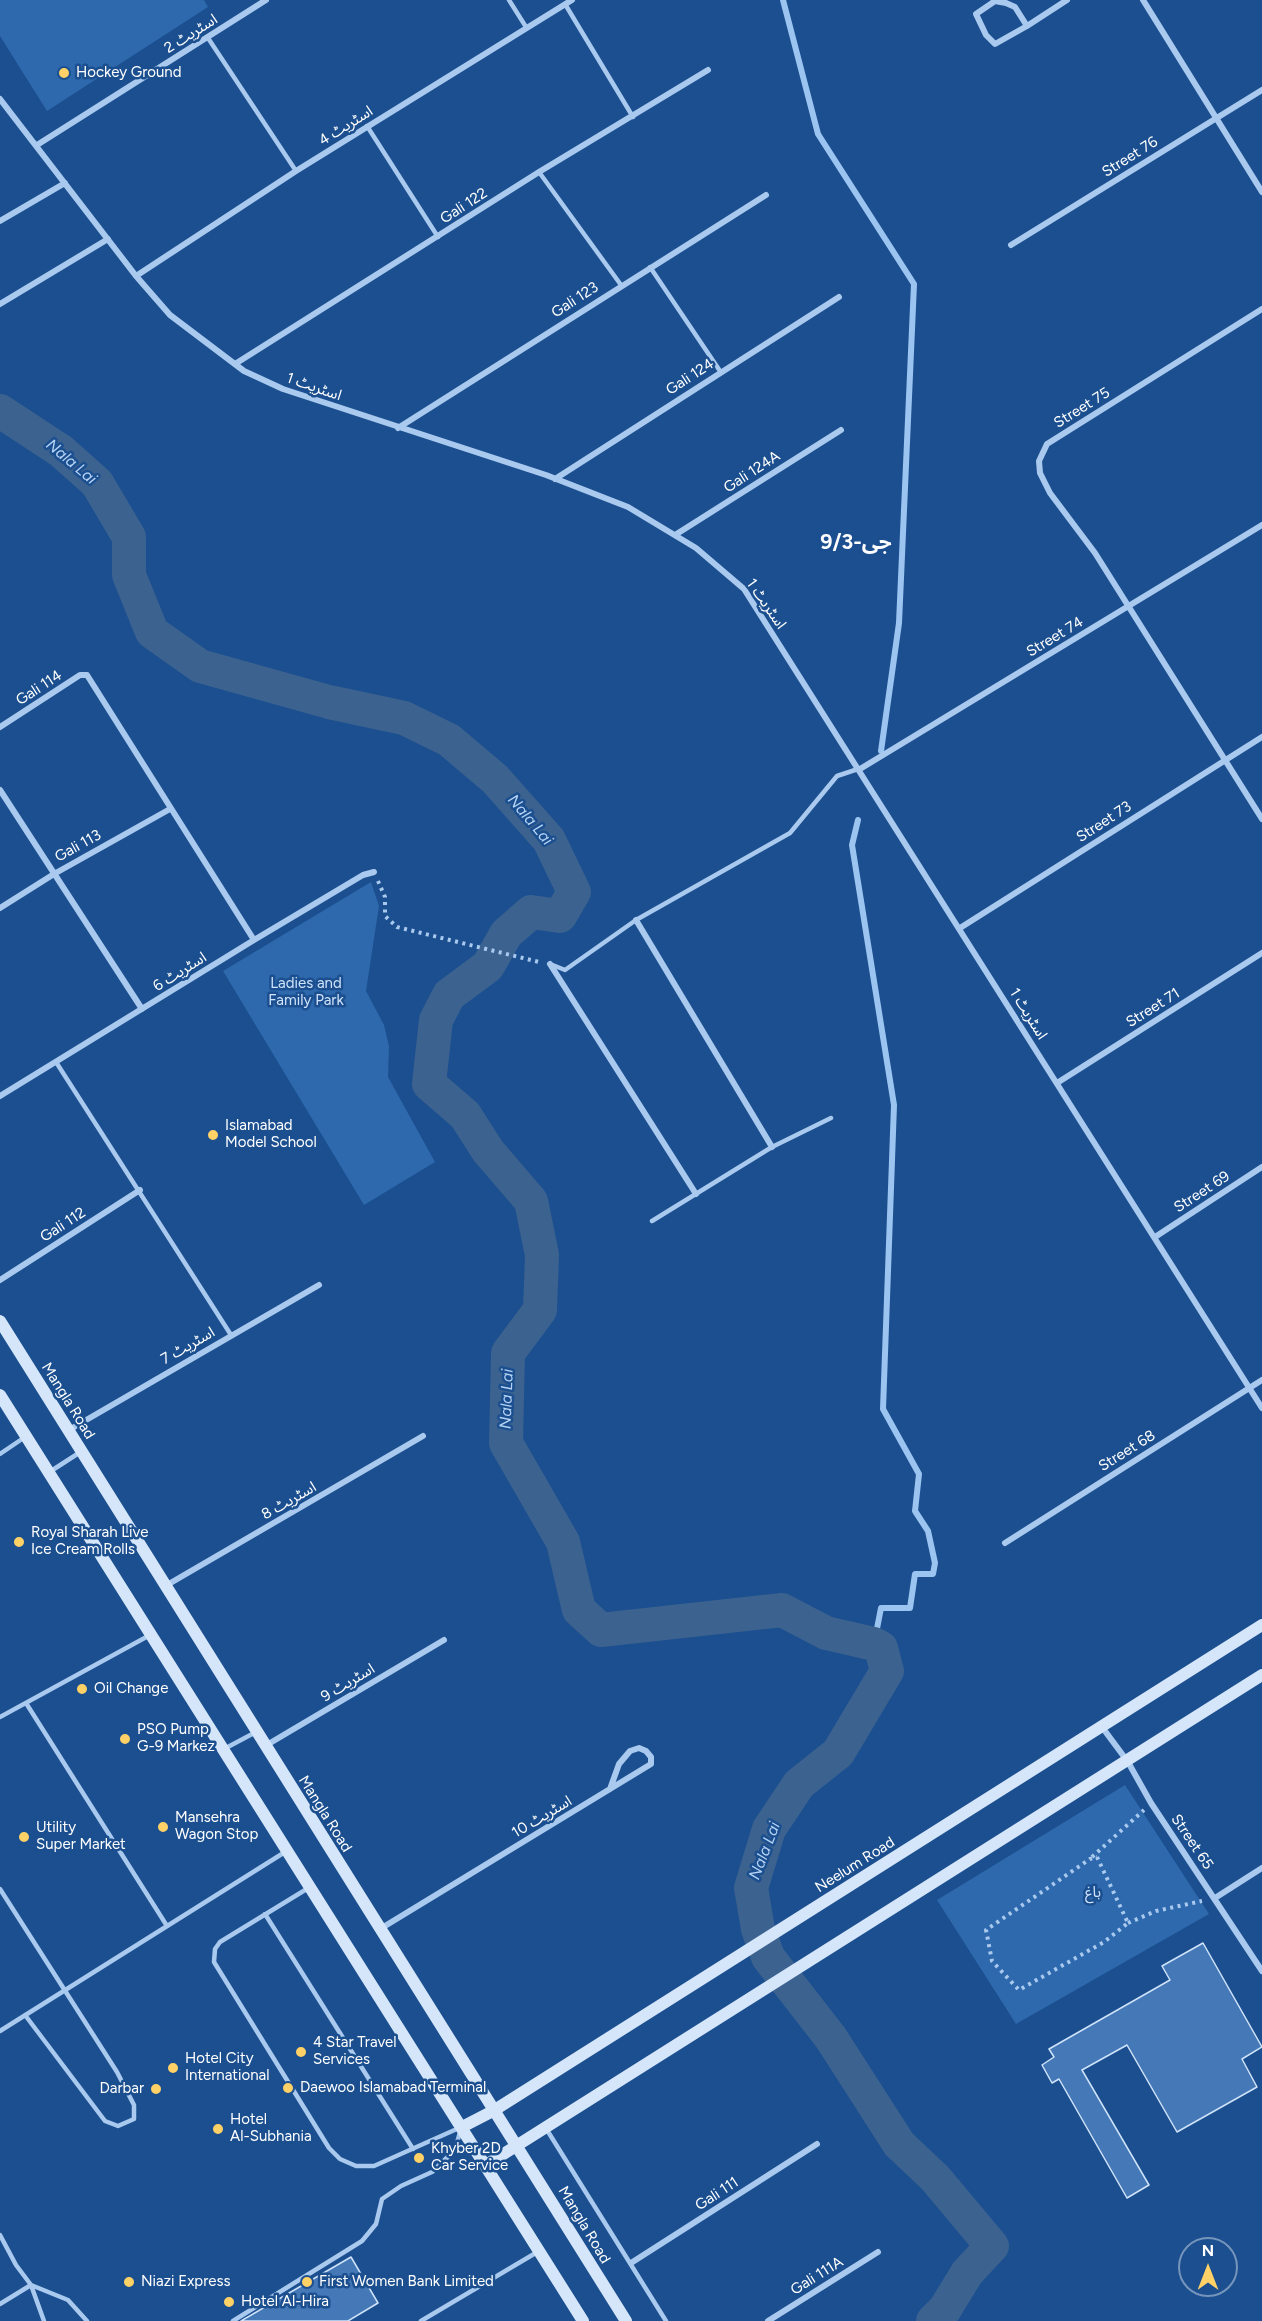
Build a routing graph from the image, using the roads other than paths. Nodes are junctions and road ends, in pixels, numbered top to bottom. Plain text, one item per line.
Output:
1 (266, 0) edge
2 (509, 0) edge
3 (572, 0) edge
4 (1067, 0) edge
5 (1143, 0) edge
6 (565, 4) junction
7 (1027, 26) junction
8 (526, 27) junction
9 (208, 38) junction
10 (708, 70) dead end
11 (1262, 90) edge
12 (0, 99) edge
13 (633, 117) junction
14 (1215, 119) junction
15 (367, 126) junction
16 (37, 145) junction
17 (296, 171) junction
18 (539, 172) junction
19 (65, 183) junction
20 (1262, 192) edge
21 (766, 195) dead end
22 (0, 221) edge
23 (438, 237) junction
24 (108, 239) junction
25 (1011, 245) dead end
26 (650, 267) junction
27 (136, 276) junction
28 (621, 285) junction
29 (839, 297) dead end
30 (0, 304) edge
31 (1262, 309) edge
32 (235, 364) junction
33 (720, 371) junction
34 (398, 428) junction
35 (841, 429) dead end
36 (555, 480) junction
37 (1262, 525) edge
38 (675, 535) junction
39 (1130, 606) junction
40 (0, 727) edge
41 (1262, 737) edge
42 (1225, 759) junction
43 (860, 769) junction
44 (0, 790) edge
45 (170, 809) junction
46 (1262, 819) edge
47 (374, 872) road end
48 (54, 874) junction
49 (0, 908) edge
50 (636, 920) junction
51 (960, 928) junction
52 (254, 940) junction
53 (1262, 953) edge
54 (550, 964) joint
55 (142, 1009) junction
56 (56, 1062) junction
57 (1057, 1083) junction
58 (0, 1096) edge
59 (831, 1118) dead end
60 (772, 1147) junction
61 (1262, 1167) edge
62 (140, 1190) junction
63 (696, 1194) junction
64 (652, 1221) dead end
65 (1155, 1237) junction
66 (0, 1280) edge
67 (319, 1285) dead end
68 (0, 1322) edge
69 (231, 1335) junction
70 (1262, 1380) edge
71 (1249, 1388) junction
72 (0, 1395) edge
73 (1262, 1408) edge
74 (69, 1430) junction
75 (27, 1436) junction
76 (423, 1436) dead end
77 (82, 1451) junction
78 (0, 1454) edge
79 (50, 1472) junction
80 (1005, 1543) dead end
81 (167, 1586) junction
82 (1262, 1625) edge
83 (150, 1635) junction
84 (444, 1640) dead end
85 (1262, 1675) edge
86 (26, 1702) junction
87 (0, 1717) edge
88 (1101, 1726) junction
89 (256, 1731) junction
90 (265, 1746) junction
91 (224, 1749) junction
92 (1128, 1762) junction
93 (610, 1789) dead end
94 (288, 1850) junction
95 (1262, 1868) edge
96 (311, 1887) junction
97 (0, 1889) edge
98 (1215, 1898) junction
99 (265, 1914) junction
100 (168, 1926) junction
101 (380, 1929) junction
102 (1262, 1971) edge
103 (66, 1989) junction
104 (25, 2015) junction
105 (0, 2031) edge
106 (493, 2111) junction
107 (544, 2126) junction
108 (462, 2127) junction
109 (817, 2144) dead end
110 (517, 2146) junction
111 (413, 2149) junction
112 (486, 2165) junction
113 (0, 2235) edge
114 (539, 2251) junction
115 (878, 2252) dead end
116 (631, 2264) junction
117 (31, 2285) junction
118 (0, 2304) edge
119 (44, 2321) edge
120 (87, 2321) edge
121 (233, 2321) edge
122 (421, 2321) edge
123 (583, 2321) edge
124 (626, 2321) edge
125 (666, 2321) edge
126 (768, 2321) edge

1 - 9 street, اسٹریٹ 2
2 - 8 lane
3 - 6 street, اسٹریٹ 4
4 - 7 street
5 - 14 street
6 - 8 street, اسٹریٹ 4
6 - 13 lane
7 - 7 street
8 - 15 street, اسٹریٹ 4
9 - 16 street, اسٹریٹ 2
9 - 17 lane
10 - 13 street, Gali 122
11 - 14 street, Street 76
12 - 16 street, اسٹریٹ 1
13 - 18 street, Gali 122
14 - 20 street
14 - 25 street, Street 76
15 - 17 street, اسٹریٹ 4
15 - 23 lane
16 - 19 street, اسٹریٹ 1
17 - 27 street, اسٹریٹ 4
18 - 23 street, Gali 122
18 - 28 lane
19 - 22 street
19 - 24 street, اسٹریٹ 1
21 - 26 street, Gali 123
23 - 32 street, Gali 122
24 - 27 street, اسٹریٹ 1
24 - 30 street
26 - 28 street, Gali 123
26 - 33 lane
27 - 32 street, اسٹریٹ 1
28 - 34 street, Gali 123
29 - 33 street, Gali 124
31 - 39 street, Street 75
32 - 34 street, اسٹریٹ 1
33 - 36 street, Gali 124
34 - 36 street, اسٹریٹ 1
35 - 38 street, Gali 124A
36 - 38 street, اسٹریٹ 1
37 - 39 street, Street 74
38 - 43 street, اسٹریٹ 1
39 - 42 street, Street 75
39 - 43 street, Street 74
40 - 45 street, Gali 114
41 - 42 street, Street 73
42 - 46 street, Street 75
42 - 51 street, Street 73
43 - 50 lane
43 - 51 street, اسٹریٹ 1
44 - 48 street
45 - 48 street, Gali 113
45 - 52 street
47 - 52 street, اسٹریٹ 6
48 - 49 street, Gali 113
48 - 55 street
50 - 54 lane
50 - 60 street
51 - 57 street, اسٹریٹ 1
52 - 55 street, اسٹریٹ 6
53 - 57 street, Street 71
54 - 63 street
55 - 56 street, اسٹریٹ 6
56 - 58 street, اسٹریٹ 6
56 - 62 lane
57 - 65 street, اسٹریٹ 1
59 - 60 lane
60 - 63 lane
61 - 65 street, Street 69
62 - 66 street, Gali 112
62 - 69 lane
63 - 64 lane
65 - 71 street, اسٹریٹ 1
67 - 69 street, اسٹریٹ 7
68 - 74 main road, Mangla Road
69 - 74 street, اسٹریٹ 7
70 - 71 street, Street 68
71 - 73 street, اسٹریٹ 1
71 - 80 street, Street 68
72 - 75 main road
74 - 77 main road, Mangla Road
75 - 78 lane
75 - 79 main road
76 - 81 street, اسٹریٹ 8
77 - 79 lane
77 - 81 main road, Mangla Road
79 - 83 main road
81 - 89 main road, Mangla Road
82 - 88 main road, Neelum Road
83 - 86 lane
83 - 91 main road
84 - 90 street, اسٹریٹ 9
85 - 92 main road
86 - 87 lane
86 - 100 lane
88 - 92 street, Street 65
88 - 106 main road, Neelum Road
89 - 90 main road, Mangla Road
89 - 91 lane
90 - 101 main road, Mangla Road
91 - 94 main road
92 - 98 street, Street 65
92 - 107 main road
93 - 101 street, اسٹریٹ 10
94 - 96 main road
94 - 100 lane
95 - 98 street
96 - 99 lane
96 - 108 main road
97 - 103 lane
98 - 102 street, Street 65
99 - 111 lane
99 - 111 lane
100 - 103 lane
101 - 106 main road, Mangla Road
103 - 104 lane
103 - 104 lane
104 - 105 lane
106 - 108 main road, Neelum Road
106 - 110 main road, Mangla Road
107 - 110 main road
107 - 116 lane
108 - 111 lane
108 - 112 main road
108 - 121 lane
109 - 116 street, Gali 111
110 - 112 main road
110 - 124 main road, Mangla Road
112 - 114 main road
113 - 117 lane
114 - 122 lane
114 - 123 main road
115 - 126 street, Gali 111A
116 - 125 lane
117 - 118 lane
117 - 119 lane
117 - 120 lane

